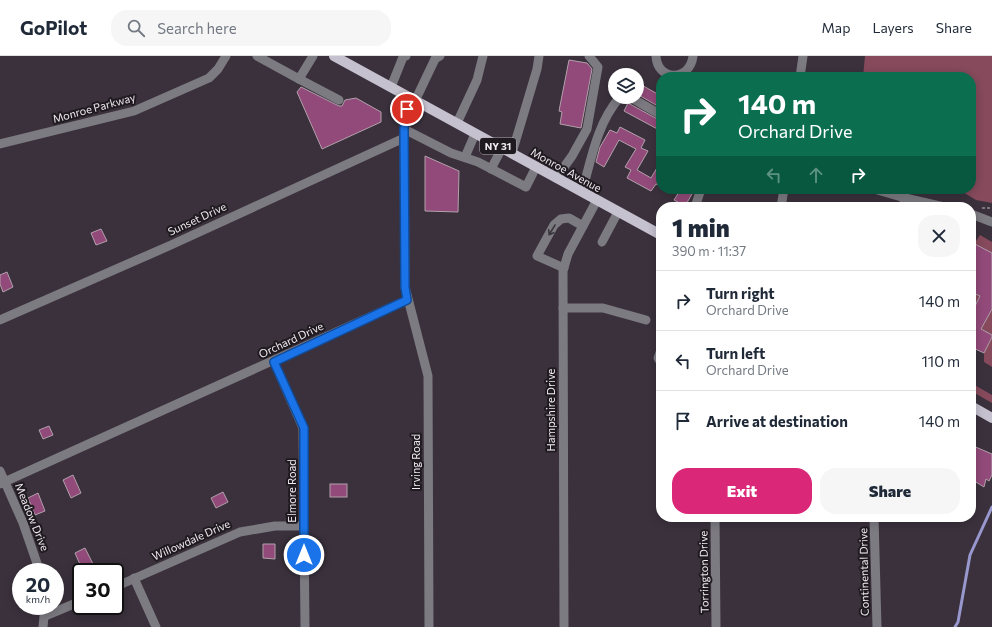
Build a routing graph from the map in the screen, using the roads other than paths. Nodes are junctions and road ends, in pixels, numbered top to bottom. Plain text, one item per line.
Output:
1 (226, 56) edge
2 (257, 56) edge
3 (313, 56) edge
4 (334, 56) edge
5 (406, 56) edge
6 (484, 56) edge
7 (540, 56) edge
8 (590, 56) edge
9 (656, 56) edge
10 (693, 56) edge
11 (803, 56) edge
12 (436, 57) edge
13 (348, 60) edge
14 (664, 72) edge
15 (685, 72) edge
16 (801, 72) edge
17 (299, 79) junction
18 (391, 87) junction
19 (339, 100) dead end
20 (413, 100) junction
21 (614, 104) edge
22 (642, 104) edge
23 (656, 112) edge
24 (457, 123) junction
25 (404, 133) junction
26 (475, 134) junction
27 (0, 144) edge
28 (507, 151) junction
29 (465, 157) junction
30 (536, 167) junction
31 (491, 169) junction
32 (556, 178) junction
33 (582, 192) junction
34 (885, 194) edge
35 (597, 200) junction
36 (902, 202) edge
37 (618, 212) junction
38 (976, 216) edge
39 (992, 222) edge
40 (583, 226) junction
41 (656, 232) edge
42 (602, 242) dead end
43 (564, 268) junction
44 (407, 300) junction
45 (563, 308) junction
46 (0, 320) edge
47 (646, 320) dead end
48 (274, 362) junction
49 (976, 409) edge
50 (992, 418) edge
51 (0, 471) edge
52 (2, 483) edge
53 (715, 522) edge
54 (874, 522) edge
55 (304, 526) junction
56 (37, 563) edge
57 (134, 578) junction
58 (124, 583) edge
59 (72, 605) edge
60 (45, 616) joint
61 (43, 627) edge
62 (156, 627) edge
63 (304, 627) edge
64 (429, 627) edge
65 (564, 627) edge
66 (716, 627) edge
67 (877, 627) edge

1 - 27 street, Monroe Parkway
2 - 17 street
3 - 17 street
4 - 13 main road, Monroe Avenue / NY 31
5 - 18 street
6 - 24 street
7 - 28 street
8 - 32 street
9 - 14 street
10 - 15 street
11 - 16 street
12 - 20 street
13 - 18 main road, Monroe Avenue / NY 31
17 - 19 street
18 - 20 main road, Monroe Avenue / NY 31
20 - 24 main road, Monroe Avenue / NY 31
20 - 25 street
21 - 33 street
22 - 23 street
24 - 26 main road, Monroe Avenue / NY 31
25 - 29 street
25 - 44 street
25 - 46 street, Sunset Drive
26 - 28 main road, Monroe Avenue / NY 31
26 - 29 street
28 - 30 main road, Monroe Avenue / NY 31
28 - 31 street
29 - 31 street
30 - 31 street
30 - 32 main road, Monroe Avenue / NY 31
32 - 33 main road, Monroe Avenue / NY 31
33 - 35 main road, Monroe Avenue / NY 31
34 - 36 street
35 - 37 main road, Monroe Avenue / NY 31
35 - 40 street, Hampshire Drive
37 - 41 main road, Monroe Avenue / NY 31
37 - 42 street
38 - 39 street
40 - 43 street, Hampshire Drive
40 -> 43 street
43 - 45 street, Hampshire Drive
44 - 48 street, Orchard Drive
44 - 64 street, Irving Road
45 - 47 street
45 - 65 street, Hampshire Drive
48 - 52 street, Orchard Drive
48 - 55 street, Elmore Road
49 - 50 main road
51 - 52 street, Meadow Drive
52 - 56 street, Meadow Drive
53 - 66 street, Torrington Drive
54 - 67 street, Continental Drive
55 - 57 street, Willowdale Drive
55 - 63 street, Elmore Road
57 - 58 street, Willowdale Drive
57 - 62 street
59 - 60 street
60 - 61 street

